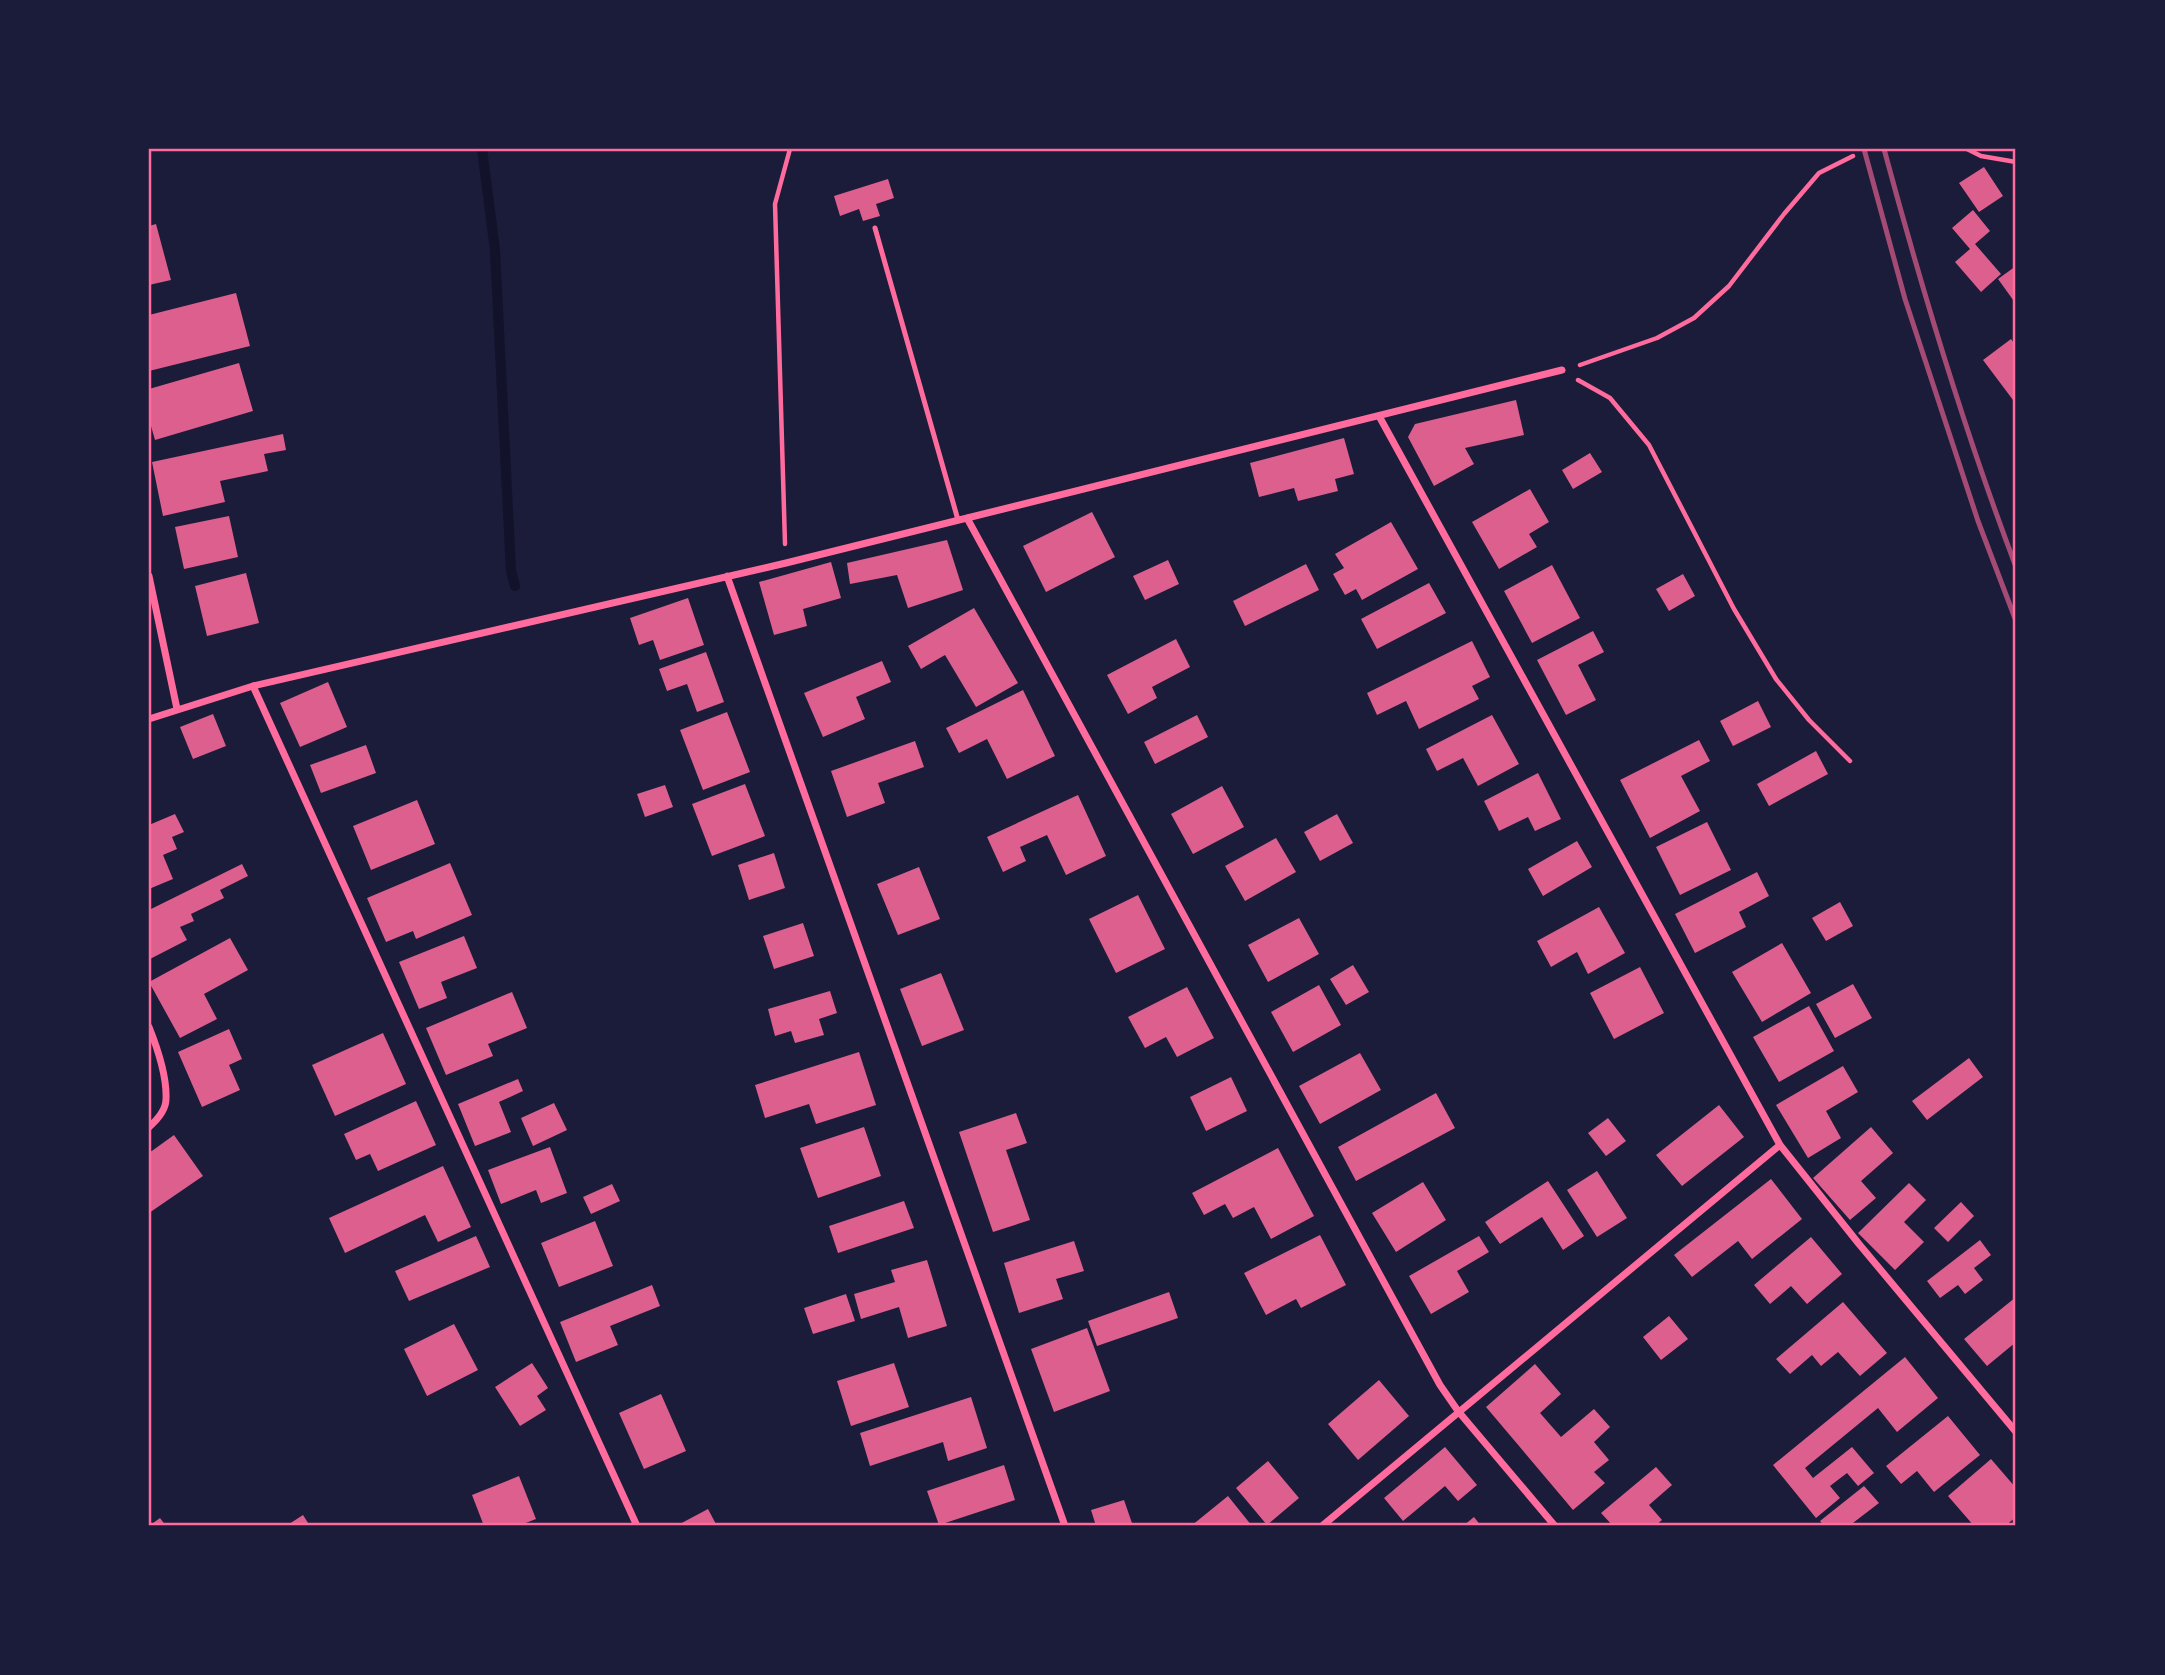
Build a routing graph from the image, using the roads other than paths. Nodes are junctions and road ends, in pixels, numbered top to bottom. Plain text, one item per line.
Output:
1 (875, 228) dead end
2 (1562, 370) road end
3 (1379, 416) junction
4 (967, 518) junction
5 (958, 520) junction
6 (149, 576) edge
7 (727, 576) junction
8 (253, 686) junction
9 (177, 709) junction
10 (149, 719) edge
11 (149, 1027) edge
12 (149, 1127) edge
13 (1780, 1144) junction
14 (1458, 1411) junction
15 (2016, 1432) edge
16 (637, 1526) edge
17 (1065, 1526) edge
18 (1322, 1526) edge
19 (1555, 1526) edge

1 - 5 lane
2 - 3 street
3 - 4 street
3 - 13 street
4 - 5 street
4 - 14 street
5 - 7 street
6 - 9 street
7 - 8 street
7 - 17 street
8 - 9 street
8 - 16 street
9 - 10 street
11 - 12 street
13 - 14 street
13 - 15 street
14 - 18 street
14 - 19 street

